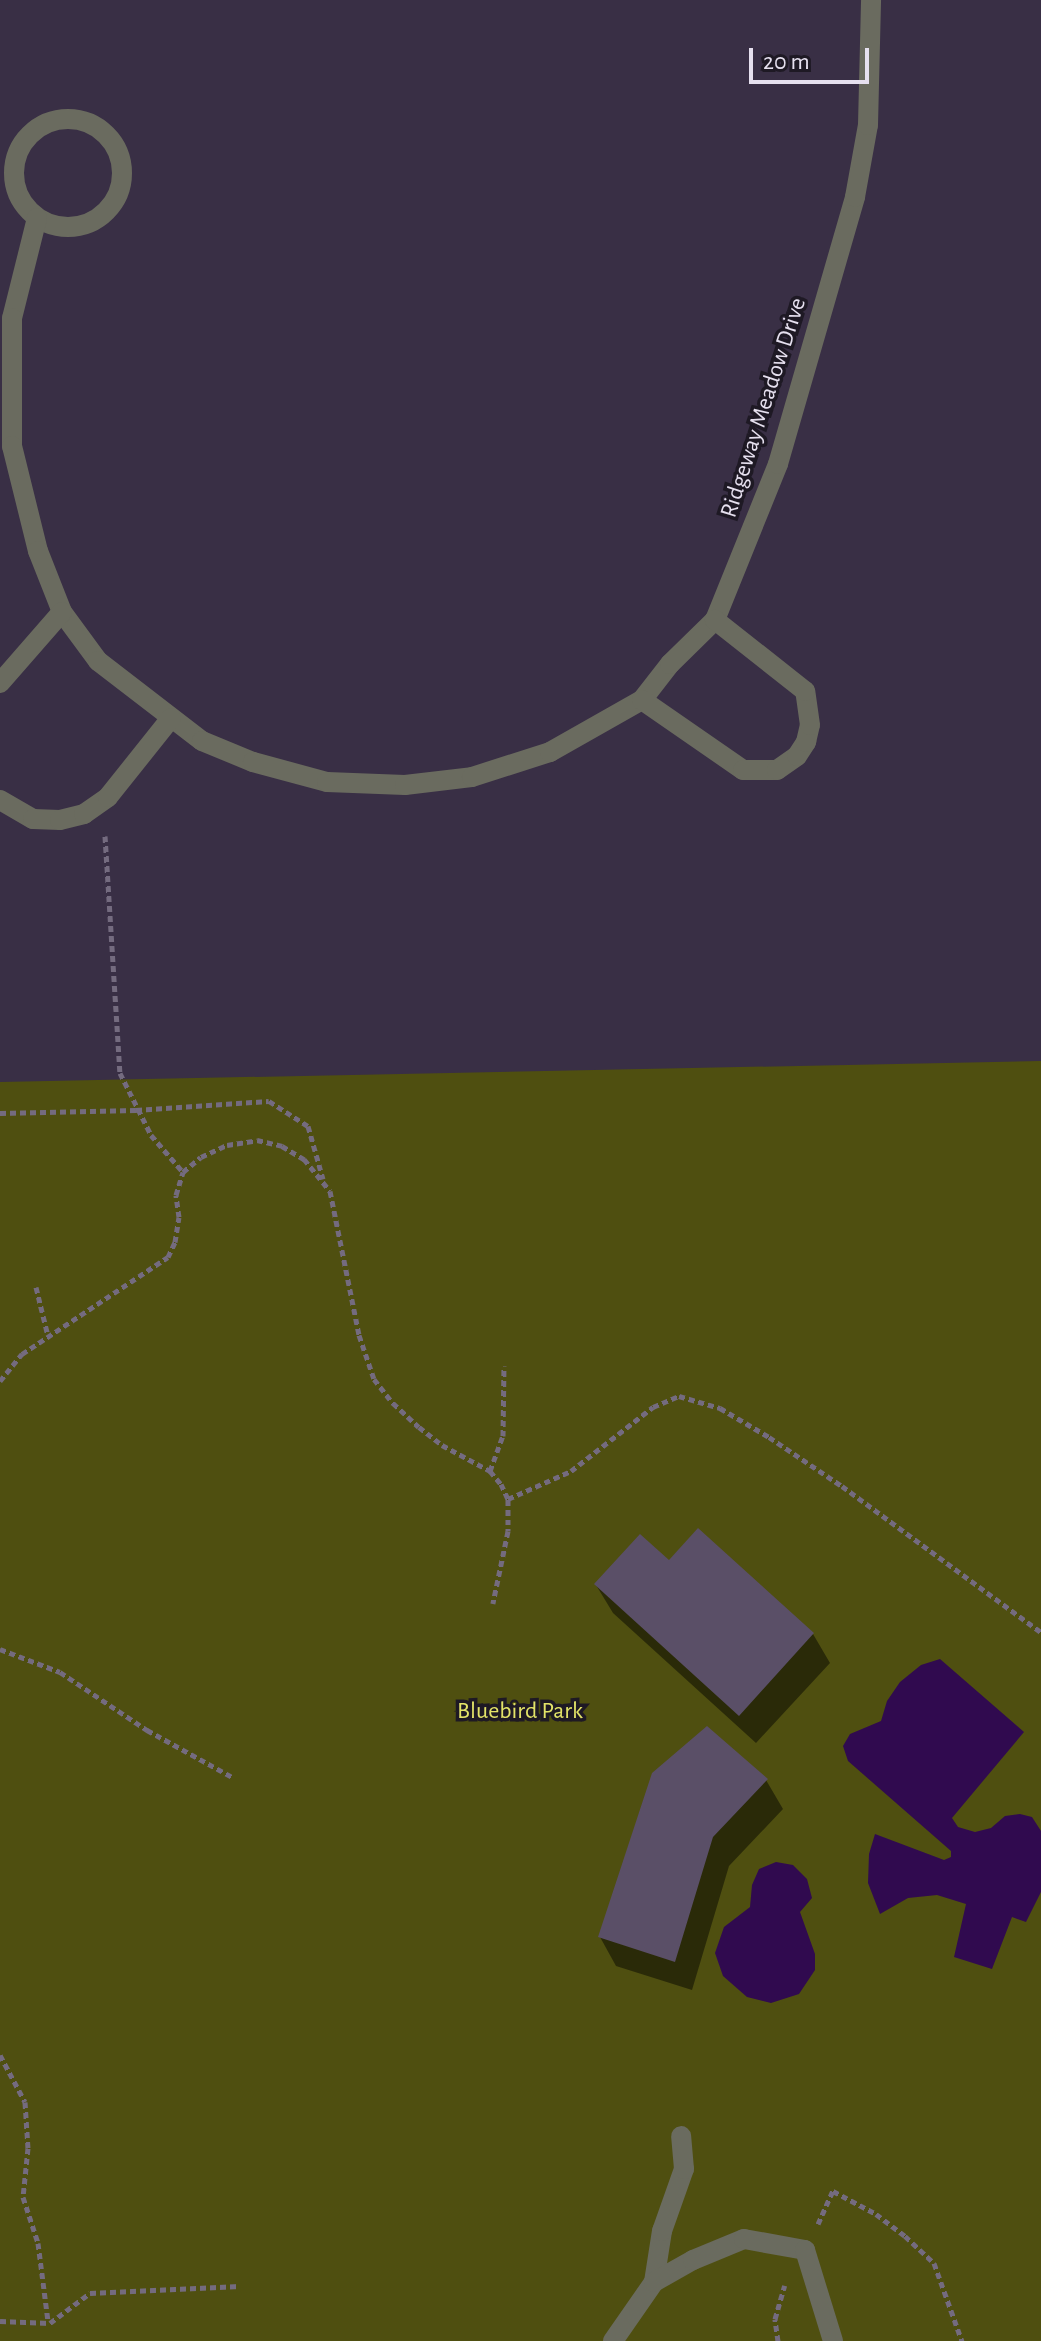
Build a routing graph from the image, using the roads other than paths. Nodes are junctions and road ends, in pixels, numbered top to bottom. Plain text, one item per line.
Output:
1 (871, 0) edge
2 (37, 218) junction
3 (62, 612) junction
4 (715, 620) junction
5 (0, 683) edge
6 (642, 700) junction
7 (171, 718) junction
8 (0, 800) edge
9 (681, 2136) dead end
10 (654, 2282) junction
11 (613, 2341) edge
12 (833, 2341) edge

1 - 4 street, Ridgeway Meadow Drive
2 - 2 street
2 - 3 street, Ridgeway Meadow Drive
3 - 5 street
3 - 7 street, Ridgeway Meadow Drive
4 - 6 street, Ridgeway Meadow Drive
4 - 6 street
6 - 7 street, Ridgeway Meadow Drive
7 - 8 street
9 - 10 street
10 - 11 street
10 - 12 street

